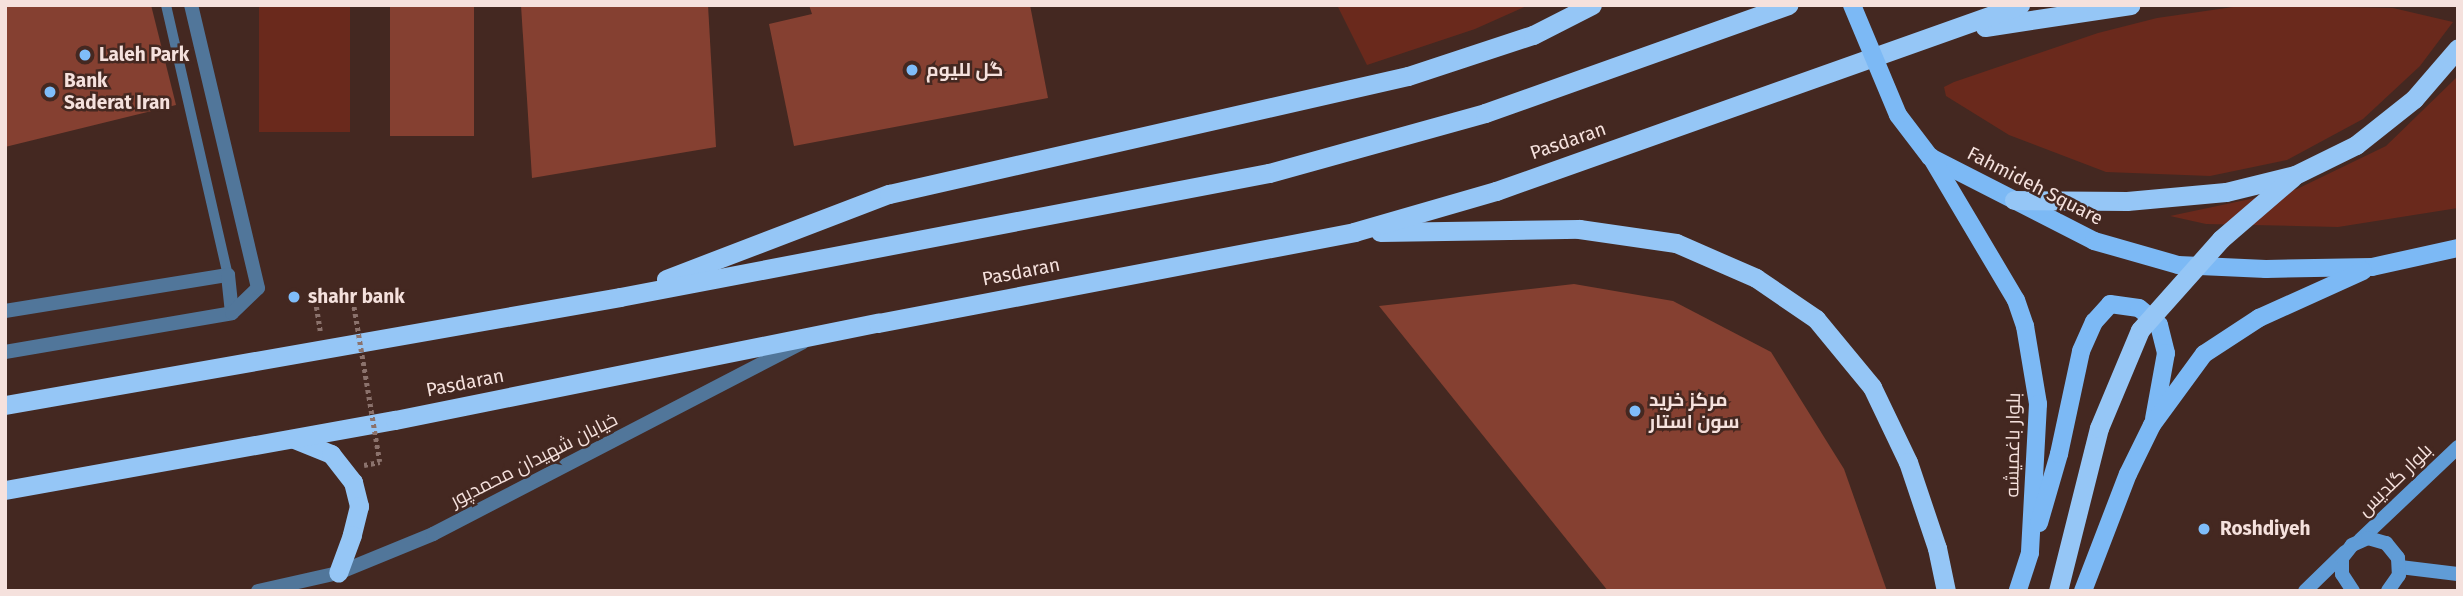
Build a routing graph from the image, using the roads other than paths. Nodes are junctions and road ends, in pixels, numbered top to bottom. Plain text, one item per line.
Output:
1 (166, 5) edge
2 (191, 5) edge
3 (1592, 5) edge
4 (1788, 5) edge
5 (1852, 5) edge
6 (2020, 5) edge
7 (2130, 5) edge
8 (1949, 32) junction
9 (2458, 48) edge
10 (1930, 157) junction
11 (2295, 175) junction
12 (2014, 200) junction
13 (1354, 232) junction
14 (2458, 248) edge
15 (2372, 267) junction
16 (228, 275) junction
17 (620, 297) junction
18 (5, 311) edge
19 (232, 313) junction
20 (817, 335) junction
21 (5, 352) edge
22 (5, 405) edge
23 (2152, 425) junction
24 (293, 439) junction
25 (2458, 447) edge
26 (5, 490) edge
27 (2360, 541) junction
28 (2346, 551) junction
29 (2031, 553) junction
30 (2400, 567) junction
31 (338, 573) junction
32 (2458, 574) edge
33 (257, 591) edge
34 (1946, 591) edge
35 (2018, 591) edge
36 (2058, 591) edge
37 (2083, 591) edge
38 (2305, 591) edge
39 (2353, 591) edge
40 (2388, 591) edge

1 - 16 lane
2 - 19 street
3 - 17 highway
4 - 17 highway
5 - 10 main road, Fahmideh Square, bridge
6 - 8 highway, Pasdaran
7 - 8 highway
8 - 13 highway, Pasdaran
9 - 11 highway
10 - 12 main road, Fahmideh Square
10 - 29 main road, بلوار باغمیشه
11 - 12 highway
11 - 36 highway, bridge
12 - 15 main road, Fahmideh Square
13 - 20 highway, Pasdaran
13 - 34 highway
14 - 15 main road, Fahmideh Square
15 - 23 main road
16 - 18 street
16 - 19 street
17 - 22 highway
19 - 21 street
20 - 24 highway, Pasdaran
20 - 31 street, خیابان شهیدان محمدپور
23 - 29 main road
23 - 37 main road
24 - 26 highway, Pasdaran
24 - 31 highway
25 - 27 main road, بلوار گلدیس
27 - 28 main road, بلوار گلدیس
27 - 30 main road
28 - 38 main road
28 - 39 main road
29 - 35 main road, بلوار باغمیشه
30 - 32 main road
30 - 40 main road
31 - 33 street, خیابان شهیدان محمدپور

